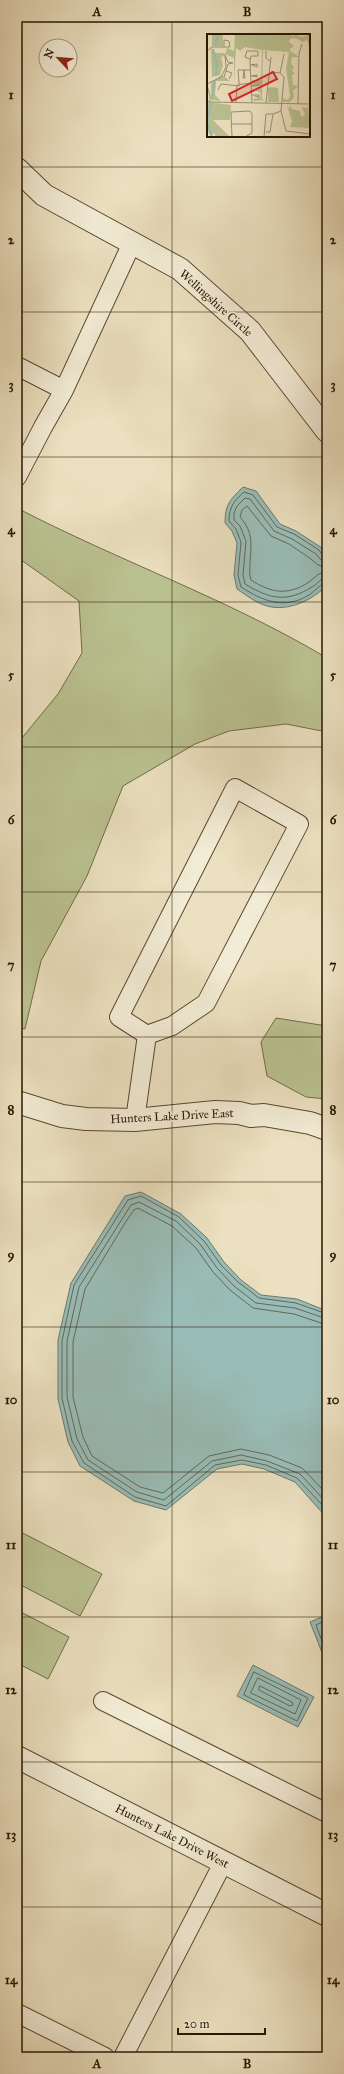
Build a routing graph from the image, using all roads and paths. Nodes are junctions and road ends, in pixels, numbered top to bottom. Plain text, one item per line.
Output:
1 (17, 169) edge
2 (132, 243) junction
3 (17, 366) edge
4 (64, 390) junction
5 (327, 431) edge
6 (17, 477) edge
7 (147, 1035) junction
8 (17, 1102) edge
9 (135, 1120) junction
10 (327, 1129) edge
11 (103, 1701) dead end
12 (17, 1757) edge
13 (327, 1814) edge
14 (223, 1862) junction
15 (327, 1914) edge
16 (17, 2013) edge
17 (104, 2057) edge
18 (123, 2057) edge

1 - 2 street, Wellingshire Circle
2 - 4 lane
2 - 5 street, Wellingshire Circle
3 - 4 lane
4 - 6 lane
7 - 7 lane
7 - 9 lane
8 - 9 street, Hunters Lake Drive East
9 - 10 street, Hunters Lake Drive East
11 - 13 lane
12 - 14 street, Hunters Lake Drive West
14 - 15 street, Hunters Lake Drive West
14 - 18 lane
16 - 17 lane

